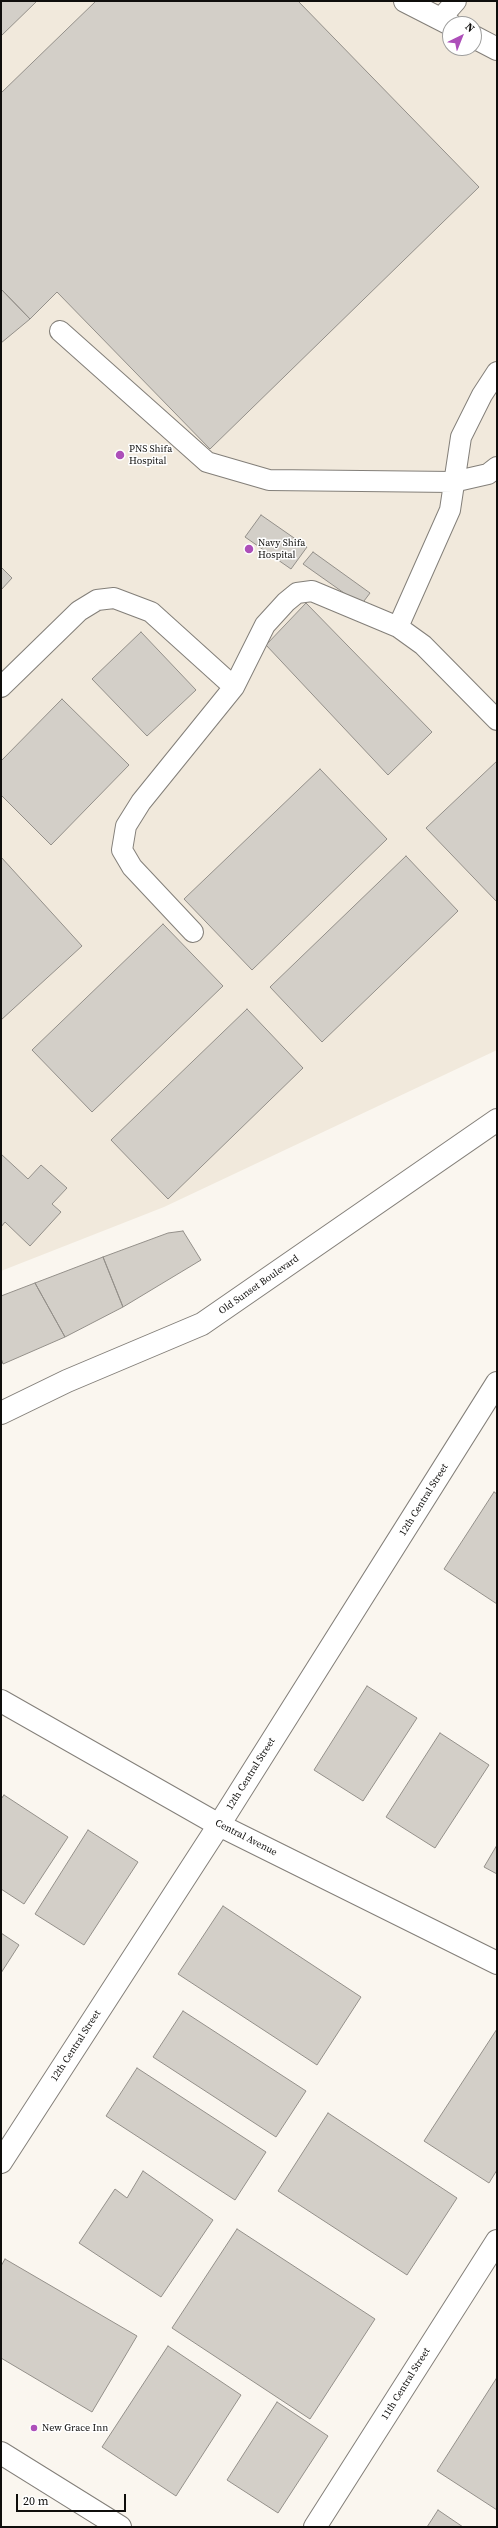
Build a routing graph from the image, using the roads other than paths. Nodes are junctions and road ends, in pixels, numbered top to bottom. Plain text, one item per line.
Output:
1 (456, 1) edge
2 (407, 2) edge
3 (448, 16) edge
4 (442, 20) edge
5 (482, 41) edge
6 (497, 49) edge
7 (60, 331) dead end
8 (497, 372) edge
9 (497, 467) edge
10 (453, 482) junction
11 (398, 627) junction
12 (234, 687) junction
13 (1, 688) edge
14 (497, 720) edge
15 (193, 932) dead end
16 (497, 1120) edge
17 (497, 1383) edge
18 (1, 1413) edge
19 (1, 1701) edge
20 (219, 1825) junction
21 (497, 1963) edge
22 (1, 2162) edge
23 (497, 2241) edge
24 (1, 2453) edge
25 (120, 2527) edge
26 (315, 2527) edge

1 - 3 lane
2 - 4 street
5 - 6 street
7 - 10 lane
8 - 10 lane
9 - 10 lane
10 - 11 lane
11 - 12 lane
11 - 14 lane
12 - 13 lane
12 - 15 lane
16 - 18 street, Old Sunset Boulevard
17 - 20 street, 12th Central Street
19 - 20 street, Central Avenue
20 - 21 street, Central Avenue
20 - 22 street, 12th Central Street
23 - 26 street, 11th Central Street
24 - 25 street

